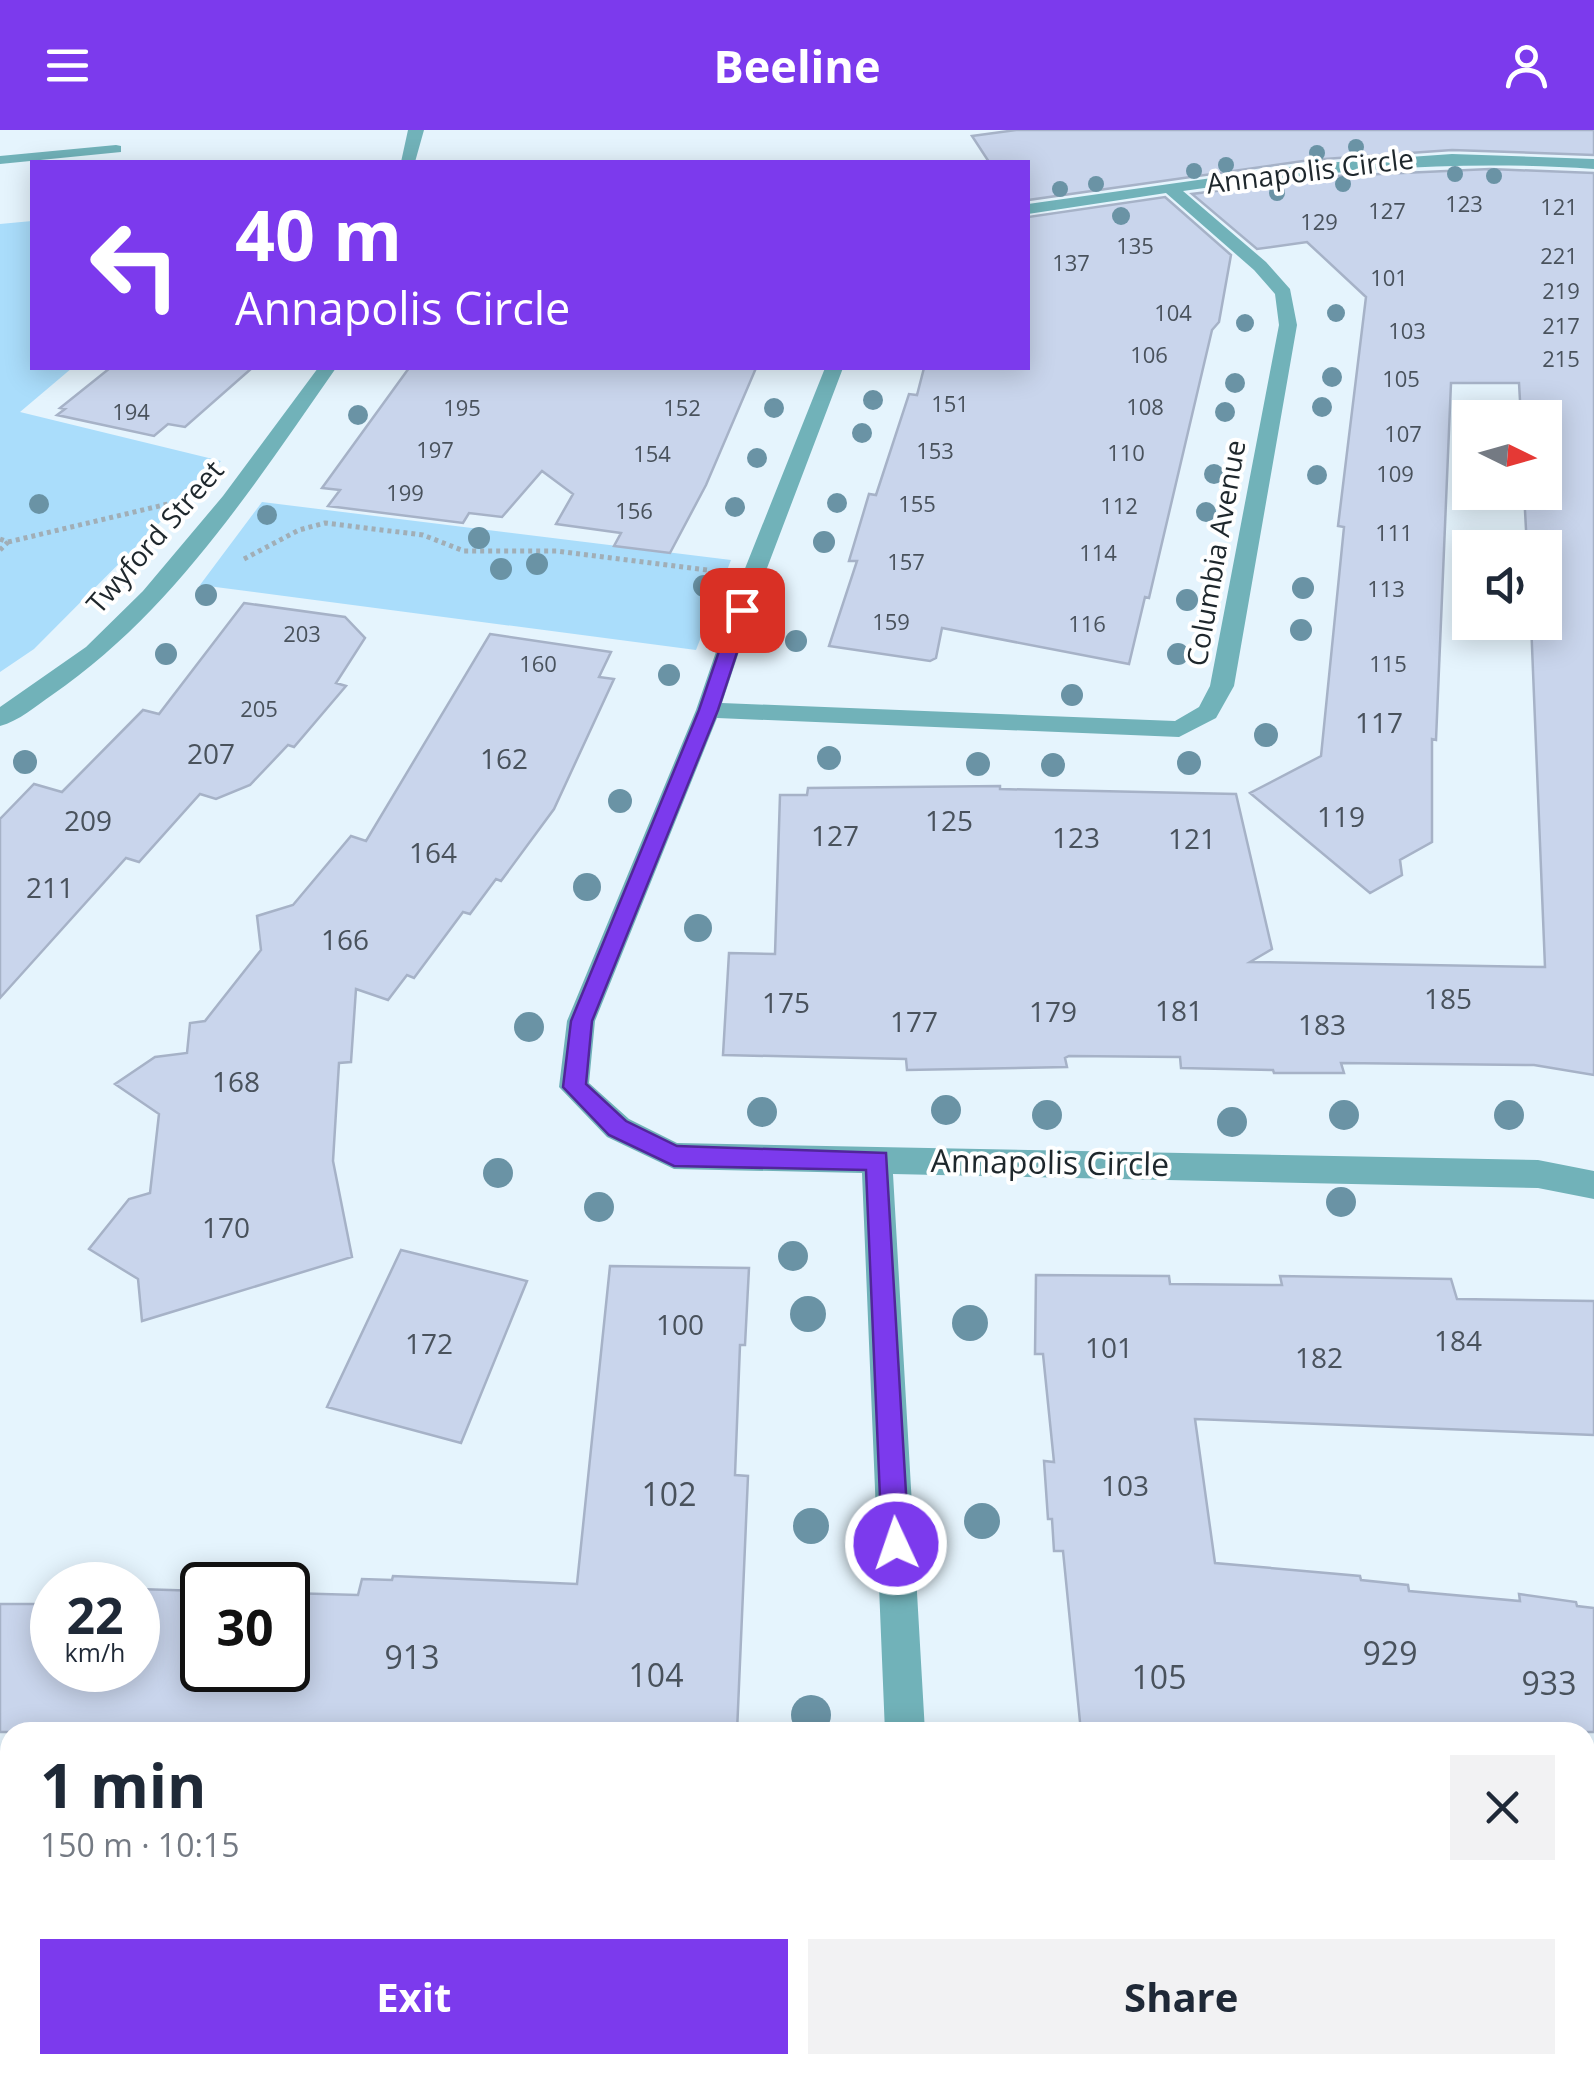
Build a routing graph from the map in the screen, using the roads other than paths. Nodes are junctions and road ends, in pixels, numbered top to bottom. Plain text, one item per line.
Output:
1 (416, 130) edge
2 (48, 148) junction
3 (116, 149) dead end
4 (0, 152) edge
5 (0, 160) edge
6 (408, 160) edge
7 (1594, 164) edge
8 (1170, 188) junction
9 (1030, 209) edge
10 (326, 370) edge
11 (833, 370) edge
12 (708, 710) junction
13 (0, 718) edge
14 (878, 1160) junction
15 (1594, 1185) edge
16 (904, 1722) edge

1 - 6 street
2 - 3 lane
2 - 4 lane
2 - 5 lane
7 - 8 street, Annapolis Circle
8 - 9 street, Annapolis Circle
8 - 12 street, Columbia Avenue
10 - 13 street, Twyford Street
11 - 12 street, Annapolis Circle
12 - 14 street, Annapolis Circle
14 - 15 street, Annapolis Circle
14 - 16 street

